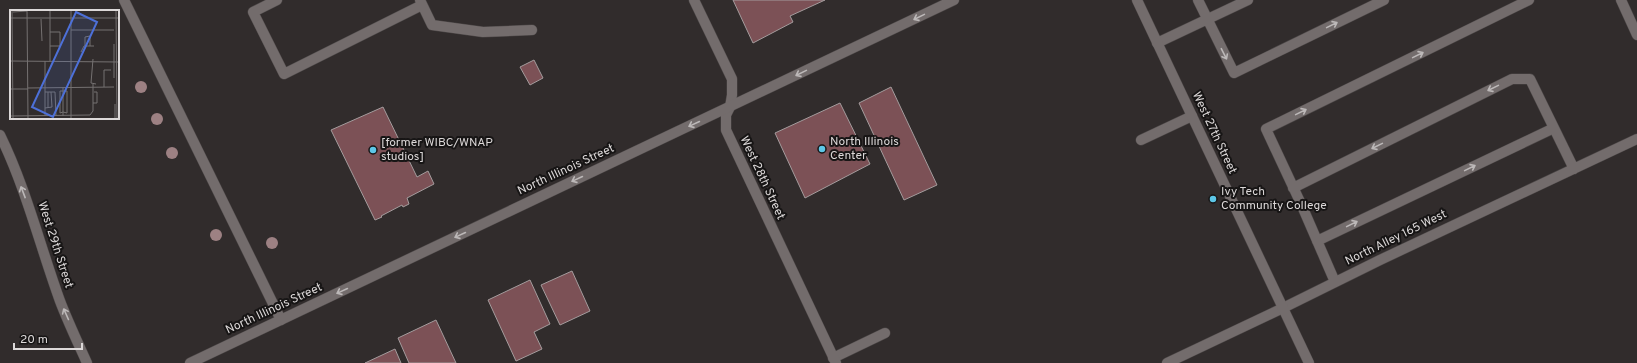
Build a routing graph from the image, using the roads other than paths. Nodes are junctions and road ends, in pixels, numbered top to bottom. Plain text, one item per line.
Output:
1 (124, 0) edge
2 (277, 0) edge
3 (694, 0) edge
4 (954, 0) edge
5 (1137, 0) edge
6 (1198, 0) edge
7 (1248, 0) edge
8 (1384, 0) edge
9 (1530, 0) edge
10 (1621, 0) edge
11 (421, 3) edge
12 (1207, 20) junction
13 (532, 30) dead end
14 (1637, 35) edge
15 (1158, 43) junction
16 (730, 107) junction
17 (1192, 116) junction
18 (1554, 128) junction
19 (0, 135) edge
20 (1637, 139) edge
21 (1141, 140) dead end
22 (1574, 169) junction
23 (1293, 188) junction
24 (1317, 241) junction
25 (1335, 282) junction
26 (1283, 308) junction
27 (281, 320) junction
28 (885, 333) dead end
29 (834, 360) edge
30 (87, 363) edge
31 (190, 363) edge
32 (1167, 363) edge
33 (1309, 363) edge

1 - 27 main road
2 - 11 main road
3 - 16 main road, West 28th Street
4 -> 16 main road, North Illinois Street
5 - 15 main road, West 27th Street
6 - 12 main road
7 - 12 main road
12 -> 8 main road
23 -> 9 main road
10 - 14 main road
11 - 13 main road
12 - 15 main road
15 - 17 main road, West 27th Street
16 -> 27 main road, North Illinois Street
16 - 29 main road, West 28th Street
17 - 21 main road
17 - 26 main road, West 27th Street
18 - 22 main road
18 -> 23 main road
24 -> 18 main road
30 -> 19 main road, West 29th Street
20 - 22 main road, North Alley 165 West
22 - 25 main road, North Alley 165 West
23 - 24 main road
24 - 25 main road
25 - 26 main road, North Alley 165 West
26 - 32 main road, North Alley 165 West
26 - 33 main road, West 27th Street
27 - 31 main road, North Illinois Street
28 - 29 main road

